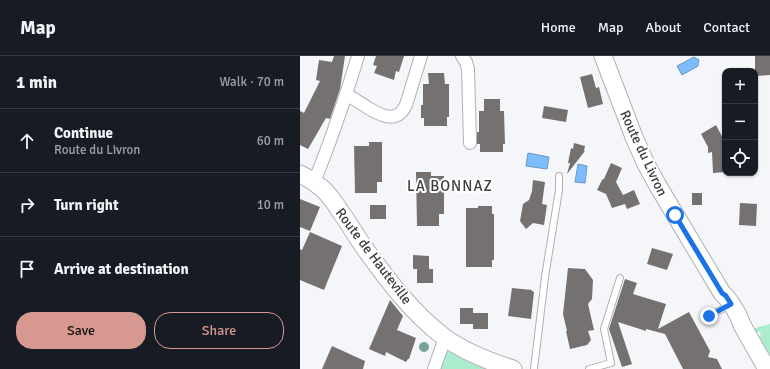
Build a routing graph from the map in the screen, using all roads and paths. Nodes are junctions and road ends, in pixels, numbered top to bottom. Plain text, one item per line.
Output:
1 (358, 56) edge
2 (422, 56) edge
3 (462, 56) edge
4 (603, 56) edge
5 (346, 94) junction
6 (470, 143) dead end
7 (559, 176) dead end
8 (307, 178) edge
9 (620, 278) dead end
10 (731, 304) junction
11 (709, 316) dead end
12 (445, 338) junction
13 (434, 369) edge
14 (513, 369) edge
15 (534, 369) edge
16 (589, 369) edge
17 (767, 369) edge

1 - 5 street
2 - 5 street
3 - 6 street
4 - 10 street, Route du Livron
5 - 8 street
7 - 15 lane
8 - 12 street, Route de Hauteville
9 - 16 lane
10 - 11 lane
10 - 17 street, Route du Livron
12 - 13 street
12 - 14 street, Route de Hauteville

